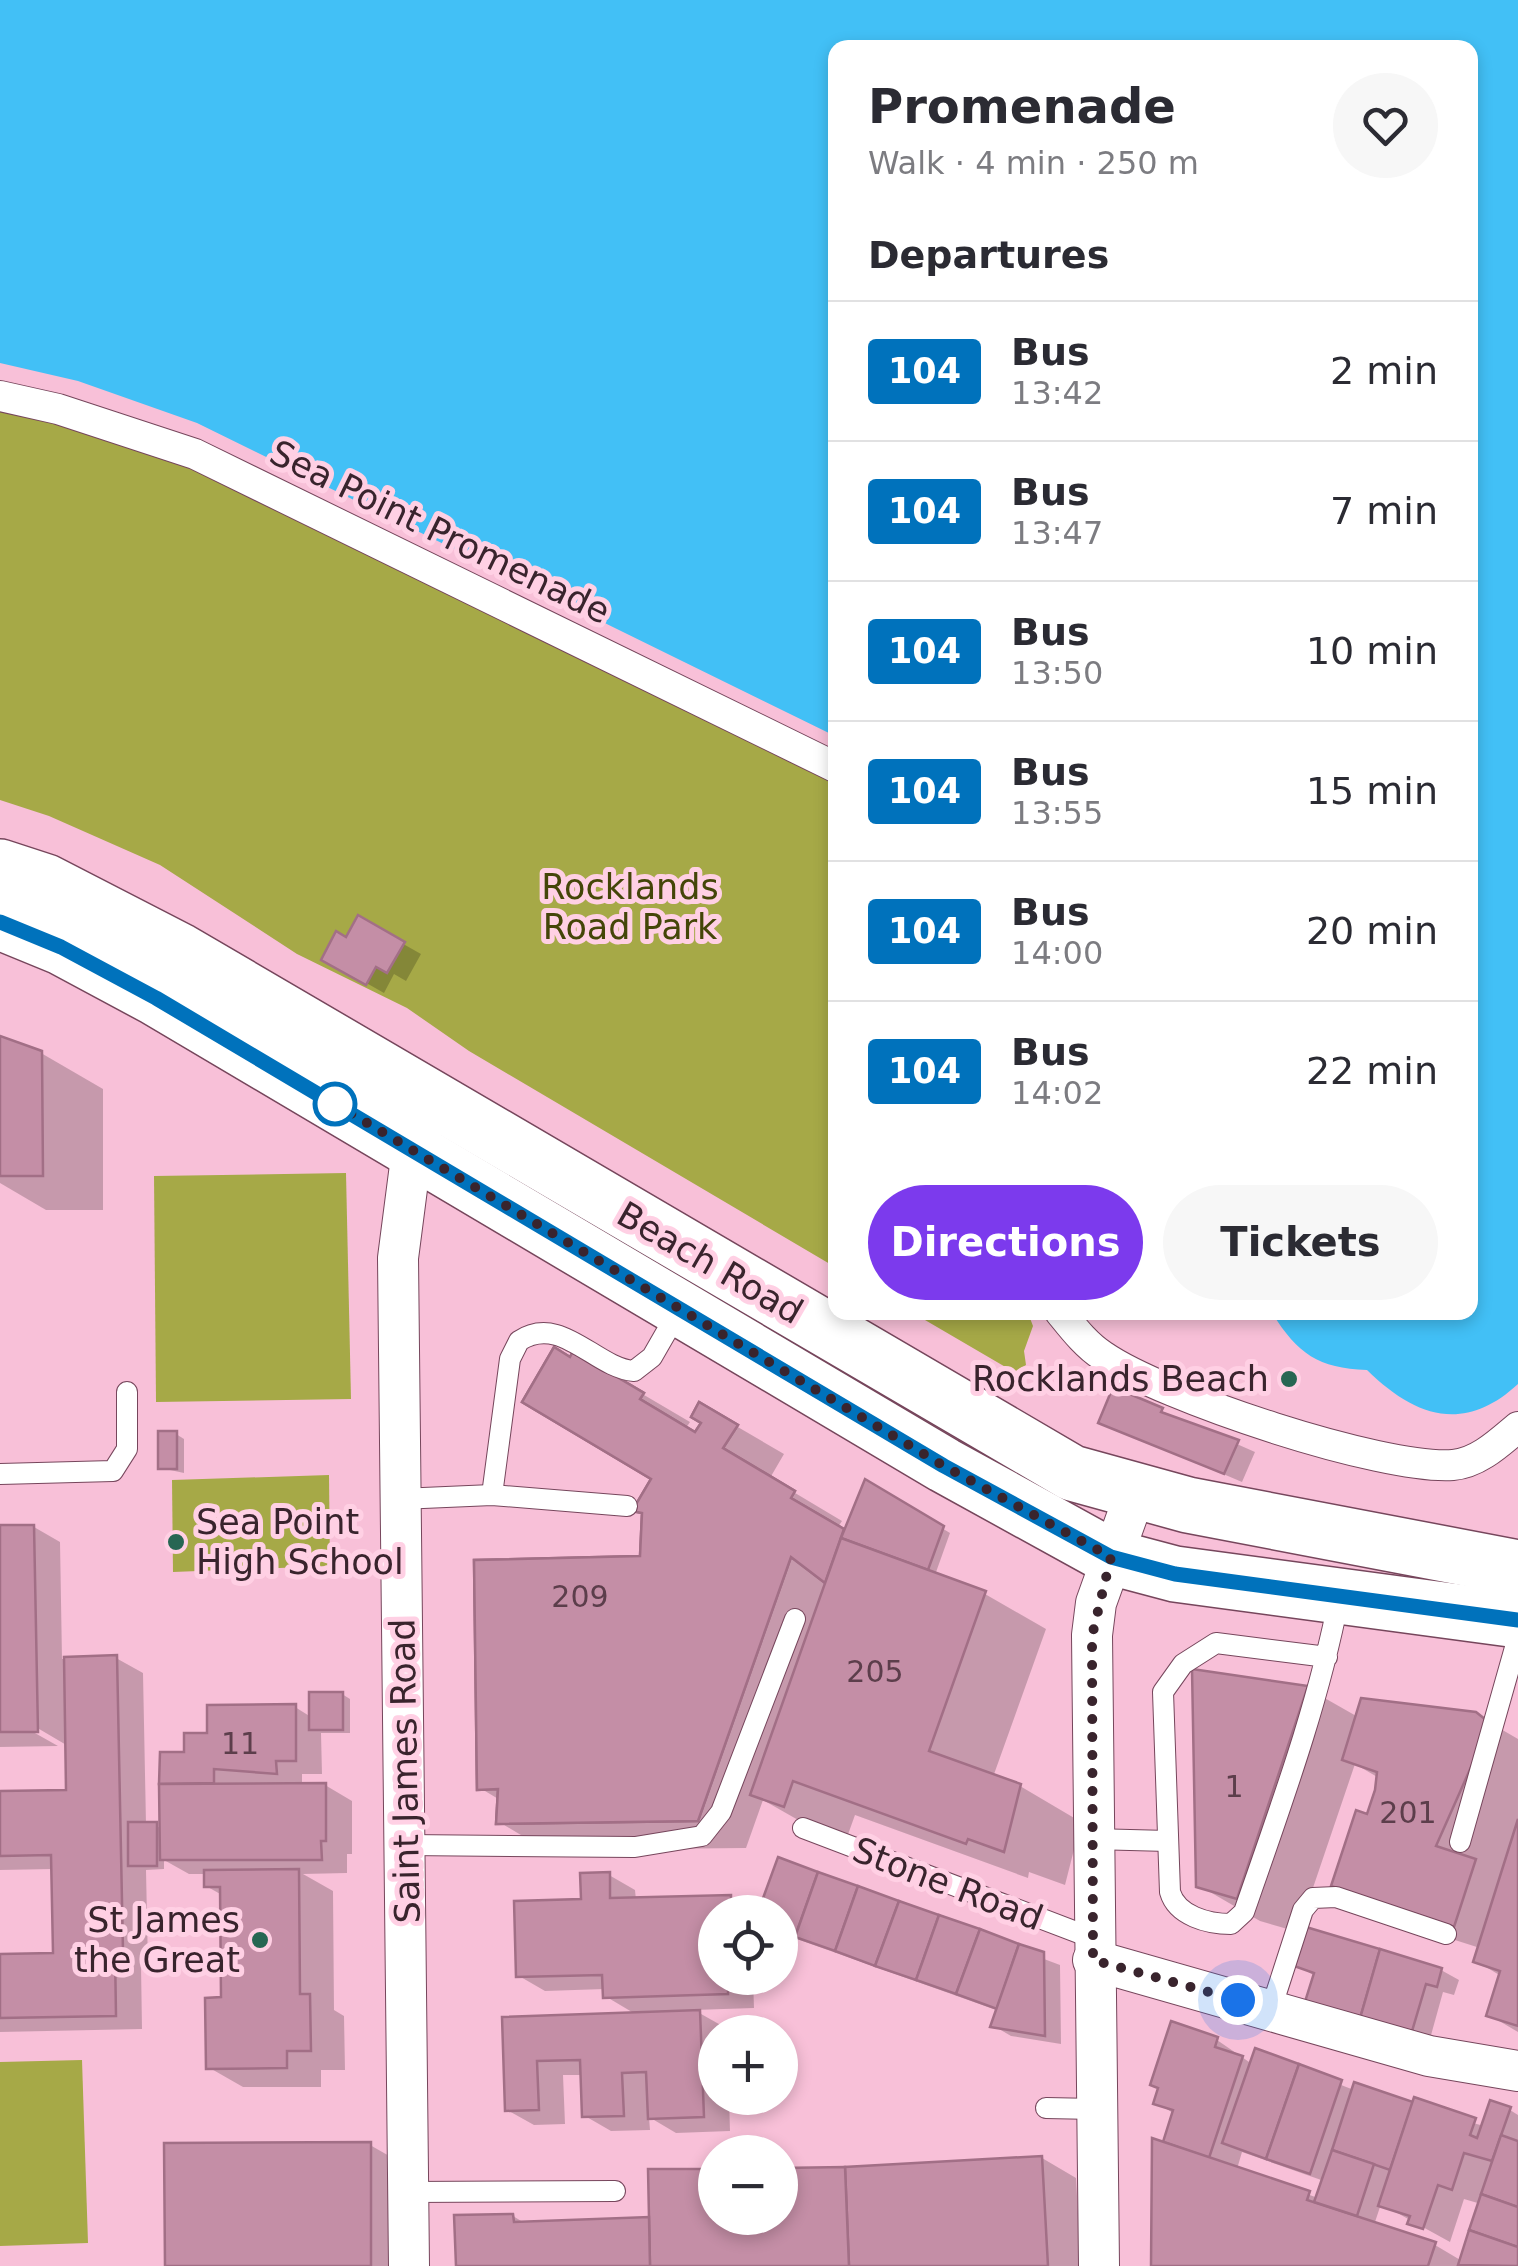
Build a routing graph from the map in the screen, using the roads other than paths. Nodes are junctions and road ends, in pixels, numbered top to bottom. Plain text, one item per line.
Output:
1 (0, 396) edge
2 (828, 765) edge
3 (0, 866) edge
4 (0, 922) edge
5 (168, 975) junction
6 (424, 1127) junction
7 (680, 1309) junction
8 (1068, 1320) edge
9 (126, 1392) dead end
10 (1518, 1427) edge
11 (0, 1474) edge
12 (1136, 1494) junction
13 (492, 1495) junction
14 (400, 1499) junction
15 (627, 1506) dead end
16 (1111, 1557) junction
17 (1518, 1568) edge
18 (1340, 1596) junction
19 (794, 1619) dead end
20 (1518, 1620) edge
21 (1518, 1637) edge
22 (1328, 1657) junction
23 (803, 1828) dead end
24 (1092, 1839) junction
25 (1168, 1841) junction
26 (1460, 1842) dead end
27 (406, 1845) junction
28 (1446, 1934) dead end
29 (1093, 1949) junction
30 (1271, 2009) junction
31 (1518, 2071) edge
32 (1046, 2108) dead end
33 (1096, 2110) junction
34 (615, 2190) dead end
35 (409, 2192) junction
36 (409, 2266) edge
37 (1099, 2266) edge

1 - 2 street, Sea Point Promenade
3 - 5 main road, Beach Road
4 - 5 main road, Beach Road
5 - 6 main road, Beach Road
6 - 7 main road, Beach Road
6 - 12 main road, Beach Road
6 - 14 street, Saint James Road
7 - 13 lane
7 - 16 main road, Beach Road
8 - 10 street
9 - 11 lane
12 - 16 street
12 - 17 main road, Beach Road
13 - 14 lane
13 - 15 lane
14 - 27 street, Saint James Road
16 - 18 main road, Beach Road
16 - 24 street
18 - 20 main road, Beach Road
18 - 22 lane
19 - 27 lane
21 - 26 lane
22 - 25 lane
22 - 25 lane
23 - 29 lane, Stone Road
24 - 25 lane
24 - 29 street
27 - 35 street, Saint James Road
28 - 30 lane
29 - 30 street, Stone Road
29 - 33 street
30 - 31 street, Stone Road
32 - 33 lane
33 - 37 street
34 - 35 lane
35 - 36 street, Saint James Road

